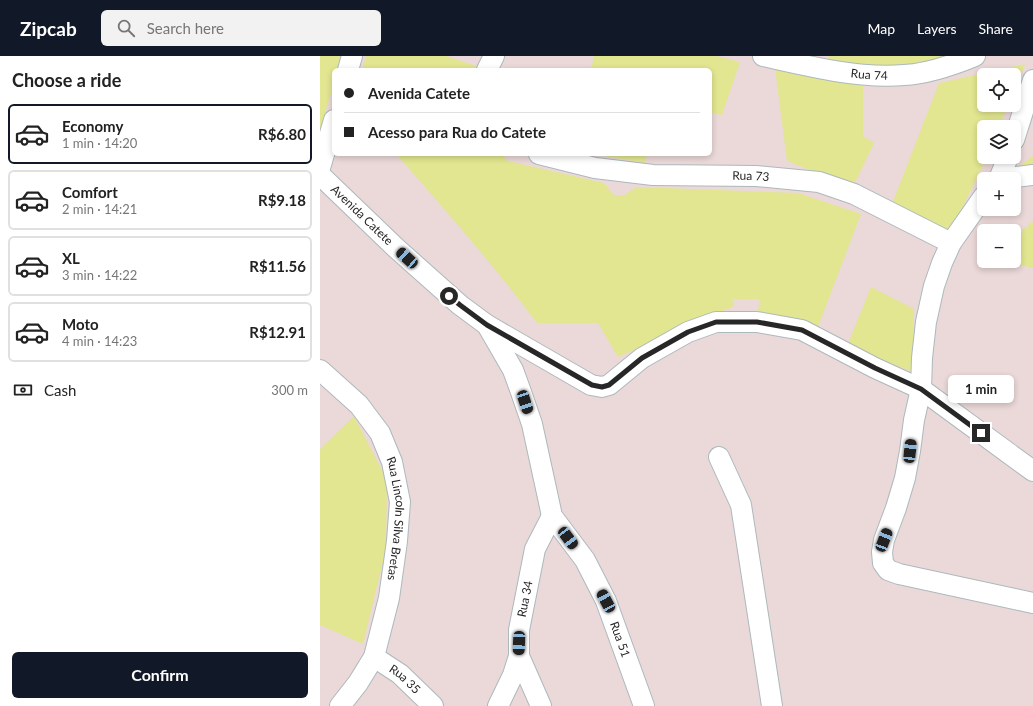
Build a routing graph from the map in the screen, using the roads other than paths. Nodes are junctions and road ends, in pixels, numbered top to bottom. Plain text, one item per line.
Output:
1 (352, 56) edge
2 (494, 56) edge
3 (763, 56) edge
4 (975, 56) edge
5 (349, 68) edge
6 (488, 68) edge
7 (1033, 80) edge
8 (1020, 120) edge
9 (332, 127) edge
10 (547, 156) edge
11 (320, 168) edge
12 (320, 175) edge
13 (1033, 175) edge
14 (1021, 176) edge
15 (977, 206) edge
16 (951, 243) junction
17 (487, 325) junction
18 (320, 370) edge
19 (921, 389) junction
20 (719, 456) dead end
21 (1033, 470) edge
22 (552, 516) junction
23 (1033, 603) edge
24 (519, 656) junction
25 (374, 657) junction
26 (340, 706) edge
27 (433, 706) edge
28 (498, 706) edge
29 (541, 706) edge
30 (644, 706) edge
31 (772, 706) edge

1 - 5 street
2 - 6 street
3 - 4 street, Rua 74
7 - 8 street
9 - 11 street
10 - 16 street, Rua 73
12 - 17 street, Avenida Catete
13 - 14 street
15 - 16 street
16 - 19 street
17 - 19 street
17 - 22 street, Avenida Catete
18 - 25 street, Rua Lincoln Silva Bretas
19 - 21 street
19 - 23 street
20 - 31 street
22 - 24 street, Rua 34
22 - 30 street, Rua 51
24 - 28 street, Rua 34
24 - 29 street
25 - 26 street, Rua Lincoln Silva Bretas
25 - 27 street, Rua 35

